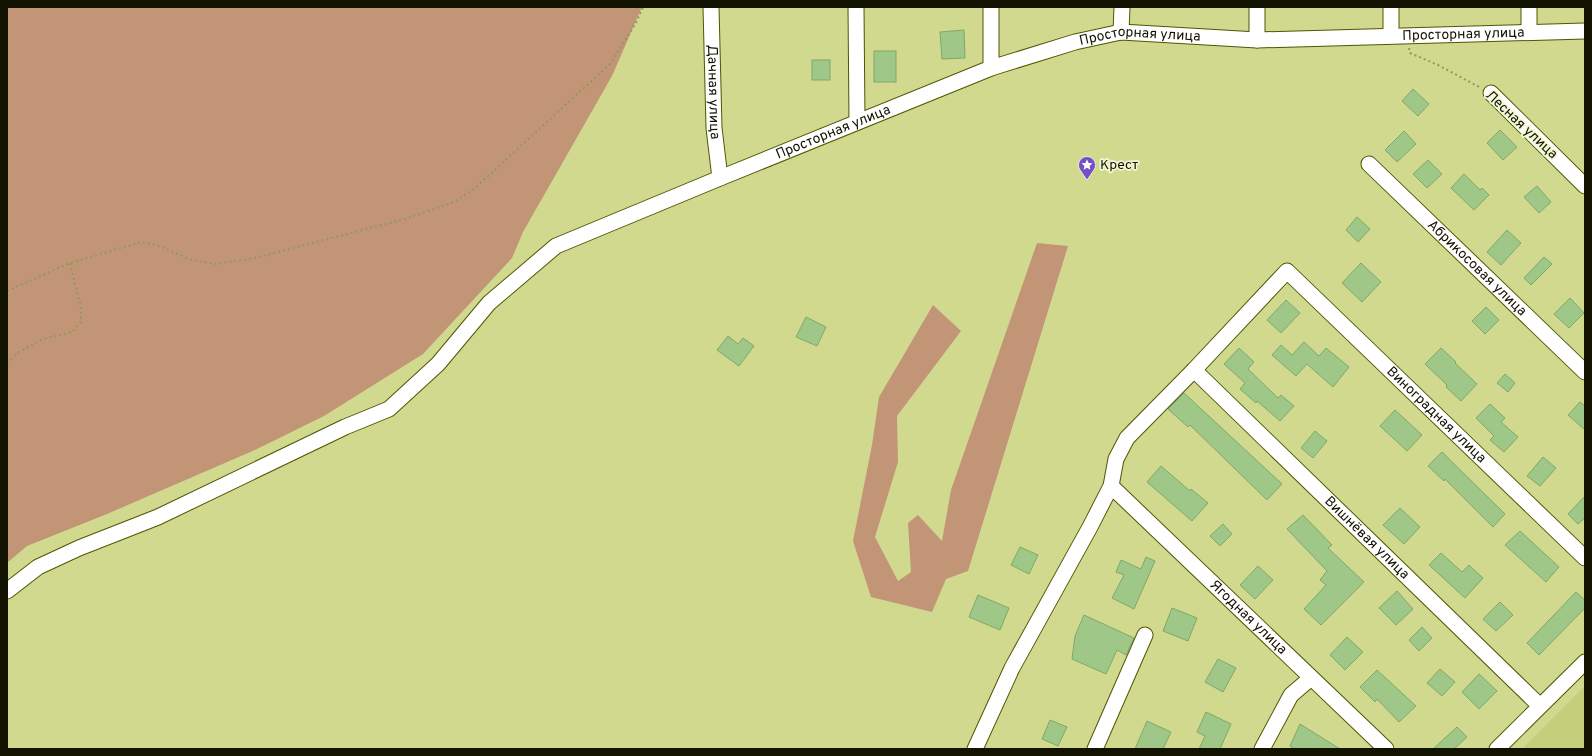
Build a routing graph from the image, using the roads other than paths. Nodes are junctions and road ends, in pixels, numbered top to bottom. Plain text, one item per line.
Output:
1 (711, 7) edge
2 (856, 7) edge
3 (991, 7) edge
4 (1122, 7) edge
5 (1257, 7) edge
6 (1391, 7) edge
7 (1529, 7) edge
8 (1529, 31) junction
9 (1585, 31) edge
10 (1121, 32) junction
11 (1391, 36) junction
12 (1257, 40) junction
13 (991, 68) junction
14 (1490, 93) road end
15 (857, 122) junction
16 (1369, 164) dead end
17 (720, 178) junction
18 (1585, 186) edge
19 (1194, 370) junction
20 (1585, 372) edge
21 (1110, 486) junction
22 (1585, 558) edge
23 (7, 591) edge
24 (1144, 635) dead end
25 (1585, 662) edge
26 (1580, 676) edge
27 (1311, 678) junction
28 (1540, 706) junction
29 (975, 749) edge
30 (1095, 749) edge
31 (1262, 749) edge
32 (1386, 749) edge
33 (1497, 749) edge

1 - 17 street, Дачная улица
2 - 15 street
3 - 13 street
4 - 10 street
5 - 12 street
6 - 11 street
7 - 8 street
8 - 9 street, Просторная улица
8 - 11 street, Просторная улица
10 - 12 street, Просторная улица
10 - 13 street, Просторная улица
11 - 12 street, Просторная улица
13 - 15 street, Просторная улица
14 - 18 street, Лесная улица
15 - 17 street, Просторная улица
16 - 20 street, Абрикосовая улица
17 - 23 street, Просторная улица
19 - 21 street
19 - 22 street, Виноградная улица
19 - 28 street, Вишнёвая улица
21 - 27 street, Ягодная улица
21 - 29 street
24 - 30 street
25 - 26 street
26 - 28 street
27 - 31 street
27 - 32 street, Ягодная улица
28 - 33 street

